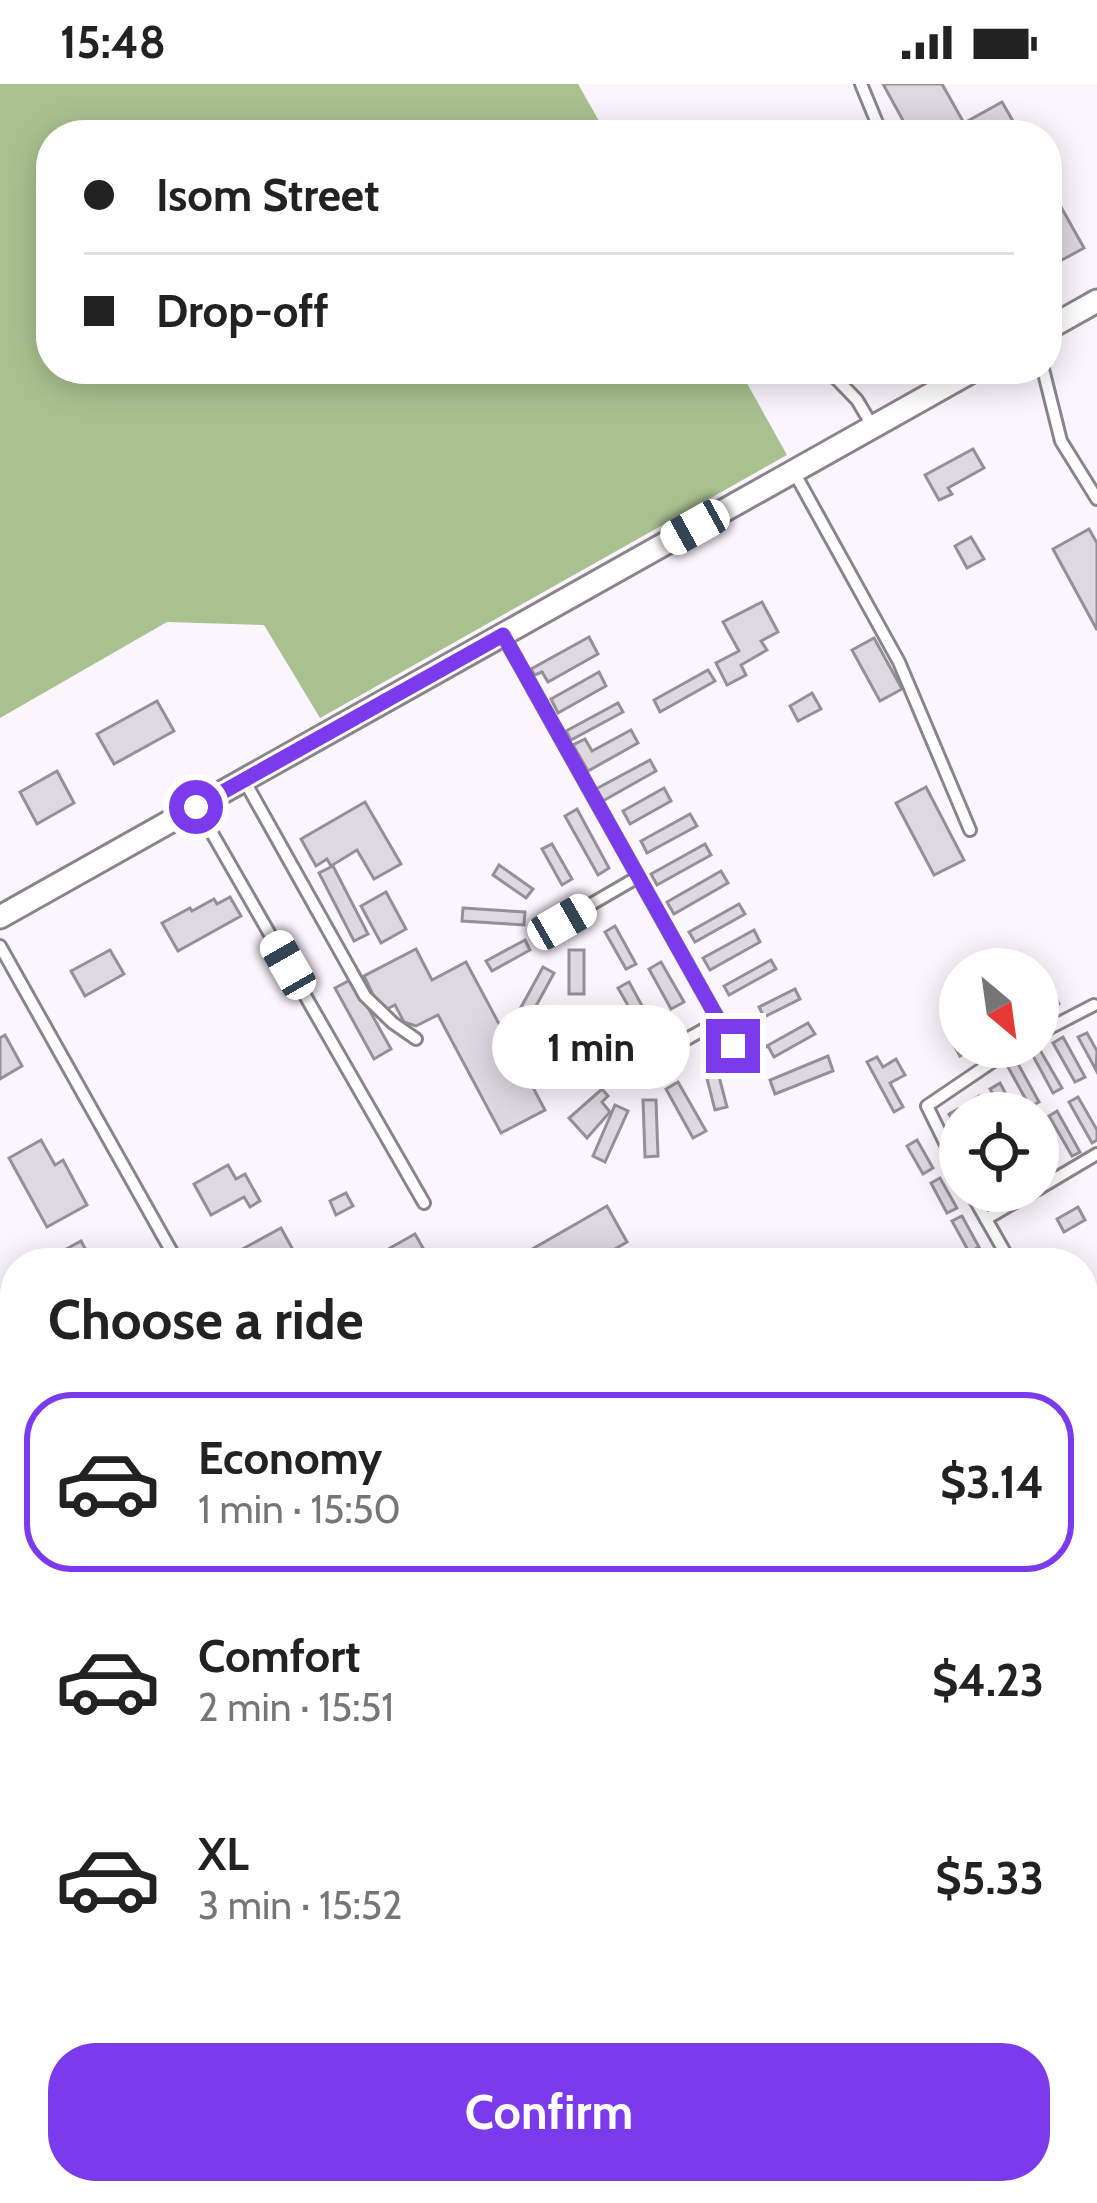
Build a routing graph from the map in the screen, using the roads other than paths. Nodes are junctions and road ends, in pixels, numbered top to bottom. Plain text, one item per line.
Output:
1 (861, 84) edge
2 (876, 120) edge
3 (1097, 301) edge
4 (1062, 321) edge
5 (841, 384) edge
6 (949, 384) edge
7 (1047, 384) edge
8 (873, 427) junction
9 (794, 472) junction
10 (1097, 499) edge
11 (503, 635) junction
12 (244, 780) junction
13 (196, 807) junction
14 (970, 830) dead end
15 (638, 877) junction
16 (0, 917) edge
17 (562, 922) dead end
18 (0, 946) edge
19 (1094, 1005) edge
20 (719, 1021) junction
21 (1059, 1023) edge
22 (416, 1039) dead end
23 (733, 1046) dead end
24 (634, 1067) dead end
25 (983, 1068) edge
26 (948, 1092) edge
27 (939, 1098) edge
28 (939, 1130) edge
29 (1097, 1154) edge
30 (1059, 1176) edge
31 (424, 1203) dead end
32 (982, 1212) edge
33 (999, 1212) edge
34 (986, 1220) junction
35 (170, 1248) edge
36 (1002, 1248) edge

1 - 2 lane
3 - 4 street
5 - 8 lane
6 - 8 street
7 - 10 lane
8 - 9 street
9 - 11 street
9 - 14 lane
11 - 12 street
11 - 15 lane
12 - 13 street
12 - 22 lane
13 - 16 street
13 - 31 lane
15 - 17 lane
15 - 20 lane
18 - 35 lane
19 - 21 lane
20 - 23 lane
20 - 24 lane
25 - 26 lane
27 - 28 lane
29 - 30 lane
32 - 34 lane
33 - 34 lane
34 - 36 lane

